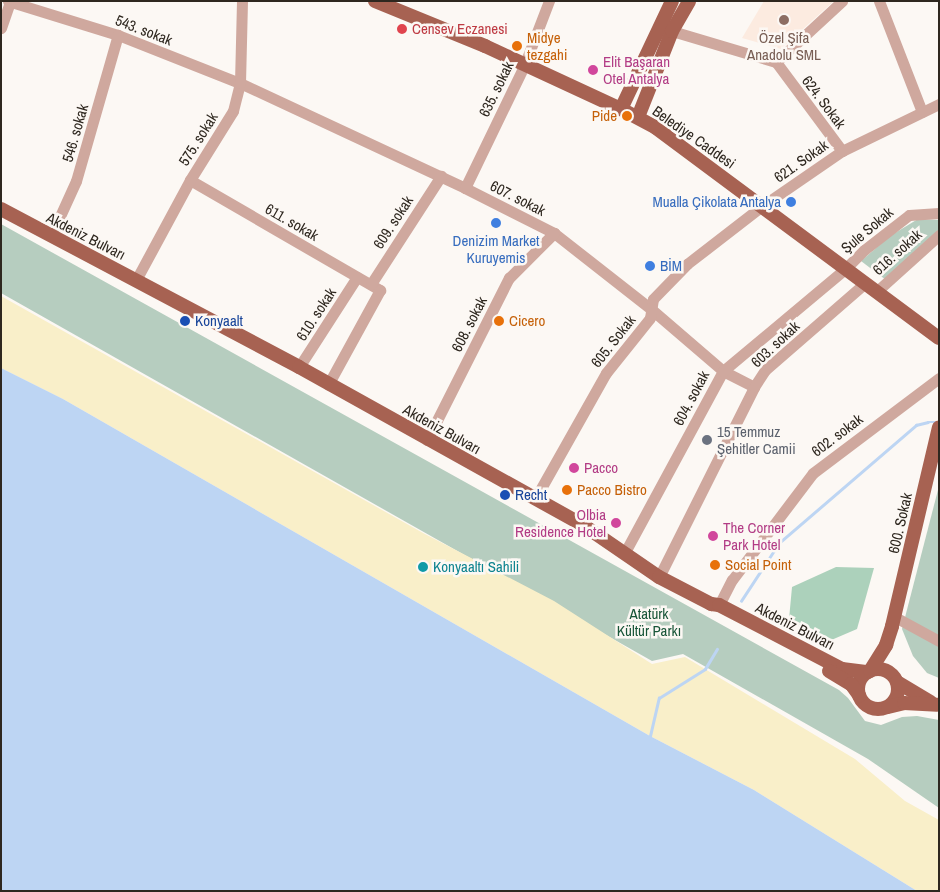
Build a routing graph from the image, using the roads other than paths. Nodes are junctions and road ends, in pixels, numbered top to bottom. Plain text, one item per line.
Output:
1 (242, 1) edge
2 (375, 1) edge
3 (549, 1) edge
4 (672, 1) edge
5 (690, 1) edge
6 (842, 1) edge
7 (879, 1) edge
8 (9, 2) edge
9 (1, 28) edge
10 (672, 31) junction
11 (118, 35) junction
12 (776, 62) junction
13 (524, 66) junction
14 (240, 83) junction
15 (939, 104) edge
16 (620, 109) junction
17 (922, 112) junction
18 (638, 117) junction
19 (842, 151) junction
20 (441, 176) junction
21 (190, 180) junction
22 (465, 188) junction
23 (762, 206) junction
24 (1, 209) edge
25 (939, 213) edge
26 (554, 233) junction
27 (939, 235) edge
28 (51, 236) junction
29 (845, 268) junction
30 (358, 277) junction
31 (136, 280) junction
32 (375, 287) junction
33 (871, 288) junction
34 (651, 309) junction
35 (939, 338) edge
36 (299, 368) junction
37 (723, 371) junction
38 (939, 378) edge
39 (328, 385) junction
40 (754, 387) junction
41 (937, 432) edge
42 (427, 440) junction
43 (535, 499) junction
44 (624, 554) junction
45 (659, 577) junction
46 (715, 605) junction
47 (894, 622) junction
48 (939, 640) edge
49 (869, 672) junction
50 (896, 680) junction
51 (859, 695) junction
52 (888, 706) junction
53 (938, 706) edge

1 - 14 street, 575. sokak
2 - 13 main road, Belediye Caddesi
3 - 13 street, 635. sokak
4 - 16 main road
5 - 10 main road
6 - 12 street
7 - 17 street
8 - 9 street
8 - 11 street, 543. sokak
10 - 12 street
10 - 18 main road
11 - 14 street, 543. sokak
11 - 28 street, 546. sokak
12 - 19 street, 624. Sokak
13 - 16 main road, Belediye Caddesi
13 - 22 street, 635. sokak
14 - 20 street, 607. sokak
14 - 21 street, 575. sokak
15 - 17 street, 621. Sokak
16 - 18 main road, Belediye Caddesi
17 - 19 street, 621. Sokak
18 - 23 main road, Belediye Caddesi
19 - 23 street, 621. Sokak
20 - 22 street, 607. sokak
20 - 32 street, 609. sokak
21 - 30 street, 611. sokak
21 - 31 street, 575. sokak
22 - 26 street, 607. sokak
23 - 29 main road, Belediye Caddesi
23 - 34 street, 605. Sokak
24 - 28 main road, Akdeniz Bulvarı
25 - 29 street, Şule Sokak
26 - 34 street, 607. sokak
26 - 42 street, 608. sokak
27 - 33 street, 616. sokak
28 - 31 main road, Akdeniz Bulvarı
29 - 33 main road, Belediye Caddesi
29 - 37 street, 604. sokak
30 - 32 street, 611. sokak
30 - 36 street, 610. sokak
31 - 36 main road, Akdeniz Bulvarı
32 - 39 street, 609. sokak
33 - 35 main road, Belediye Caddesi
33 - 40 street, 603. sokak
34 - 37 street, 607. sokak
34 - 43 street, 605. Sokak
36 - 39 main road, Akdeniz Bulvarı
37 - 40 street, 607. sokak
37 - 44 street, 604. sokak
38 - 46 street, 602. sokak
39 - 42 main road, Akdeniz Bulvarı
40 - 45 street, 603. sokak
41 - 47 main road, 600. Sokak
42 - 43 main road, Akdeniz Bulvarı
43 - 44 main road, Akdeniz Bulvarı
44 - 45 main road, Akdeniz Bulvarı
45 - 46 main road, Akdeniz Bulvarı
46 - 49 main road, Akdeniz Bulvarı
46 - 51 main road
47 - 48 street
47 - 49 main road
47 - 50 main road
49 - 50 main road
49 - 51 main road
50 - 52 main road
50 - 53 main road
51 - 52 main road
52 - 53 main road

